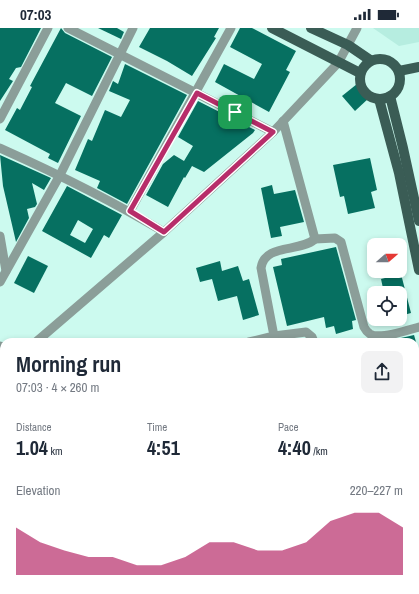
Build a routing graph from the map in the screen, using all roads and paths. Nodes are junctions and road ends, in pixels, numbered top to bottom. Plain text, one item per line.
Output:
1 (48, 28) edge
2 (68, 28) edge
3 (133, 28) edge
4 (231, 28) edge
5 (272, 28) edge
6 (311, 28) edge
7 (358, 28) edge
8 (348, 45) junction
9 (120, 56) junction
10 (370, 60) junction
11 (338, 63) junction
12 (419, 67) edge
13 (399, 72) junction
14 (360, 73) junction
15 (197, 93) junction
16 (390, 96) junction
17 (379, 99) junction
18 (0, 119) edge
19 (283, 121) junction
20 (273, 132) junction
21 (0, 148) edge
22 (60, 175) junction
23 (130, 211) junction
24 (419, 221) edge
25 (164, 232) junction
26 (0, 236) edge
27 (315, 238) junction
28 (419, 270) edge
29 (6, 271) junction
30 (0, 282) edge
31 (419, 327) edge
32 (274, 336) junction
33 (41, 338) edge
34 (266, 338) edge
35 (313, 338) edge

1 - 18 street
2 - 9 street
3 - 9 street
4 - 15 street
5 - 11 main road
6 - 8 main road
7 - 8 street
8 - 10 main road
8 - 11 street
9 - 15 street
9 - 22 street
10 - 13 main road
10 - 14 main road
11 - 14 main road
11 - 19 street
12 - 13 main road
13 - 16 main road
14 - 17 main road
15 - 20 street
15 - 23 street
16 - 17 main road
16 - 24 main road
17 - 28 main road
19 - 20 street
19 - 27 street
20 - 25 street
21 - 22 street
22 - 23 street
22 - 29 street
23 - 25 street
25 - 33 street
26 - 29 street
27 - 31 street
27 - 32 street
29 - 30 street
32 - 34 street
32 - 35 street

